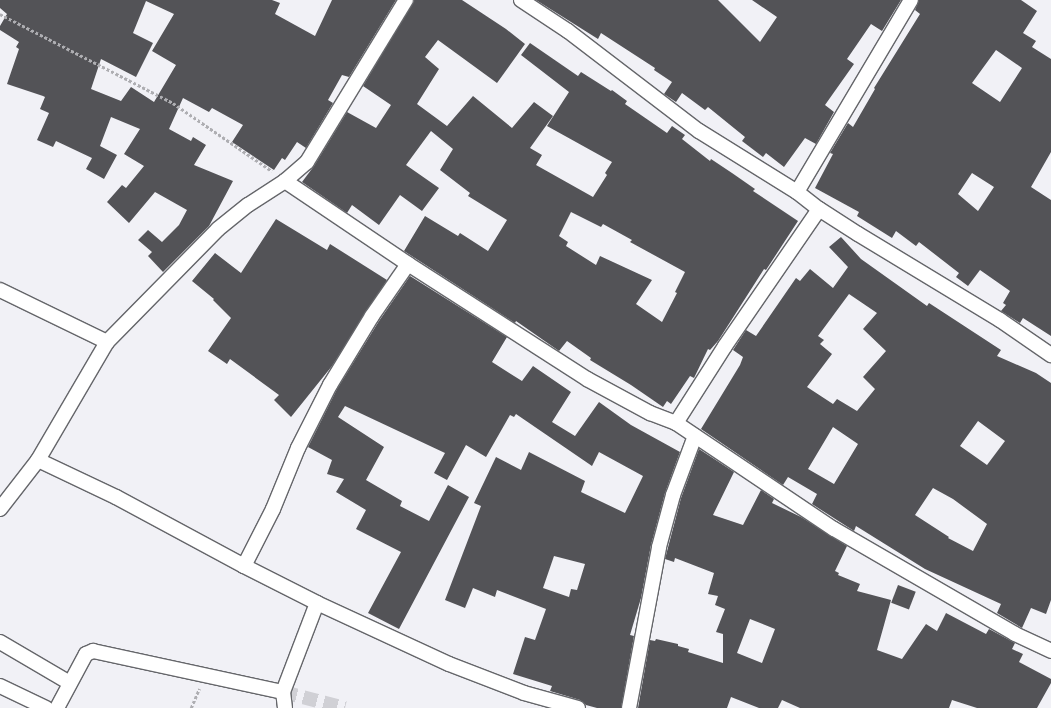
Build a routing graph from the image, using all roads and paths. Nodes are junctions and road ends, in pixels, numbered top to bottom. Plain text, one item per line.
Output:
1 (406, 0) edge
2 (521, 0) edge
3 (911, 0) edge
4 (0, 14) edge
5 (285, 181) junction
6 (797, 192) junction
7 (819, 209) junction
8 (408, 264) junction
9 (0, 290) edge
10 (107, 342) junction
11 (1051, 355) edge
12 (676, 424) junction
13 (695, 436) junction
14 (38, 460) junction
15 (0, 509) edge
16 (244, 566) junction
17 (317, 603) junction
18 (0, 642) edge
19 (1051, 651) edge
20 (205, 676) junction
21 (70, 683) junction
22 (0, 686) edge
23 (283, 692) junction
24 (46, 708) edge
25 (57, 708) edge
26 (191, 708) edge
27 (285, 708) edge
28 (578, 708) edge
29 (629, 708) edge

1 - 5 street
2 - 6 street
3 - 6 street
4 - 5 path
5 - 8 street
5 - 10 street
6 - 7 street
7 - 11 street
7 - 12 street
8 - 12 street
8 - 16 street
9 - 10 street
10 - 14 street
12 - 13 street
13 - 19 street
13 - 29 street
14 - 15 street
14 - 16 street
16 - 17 street
17 - 23 street
17 - 28 street
18 - 21 street
20 - 21 street
20 - 23 street
20 - 26 path
21 - 25 street
22 - 24 street
23 - 27 street

